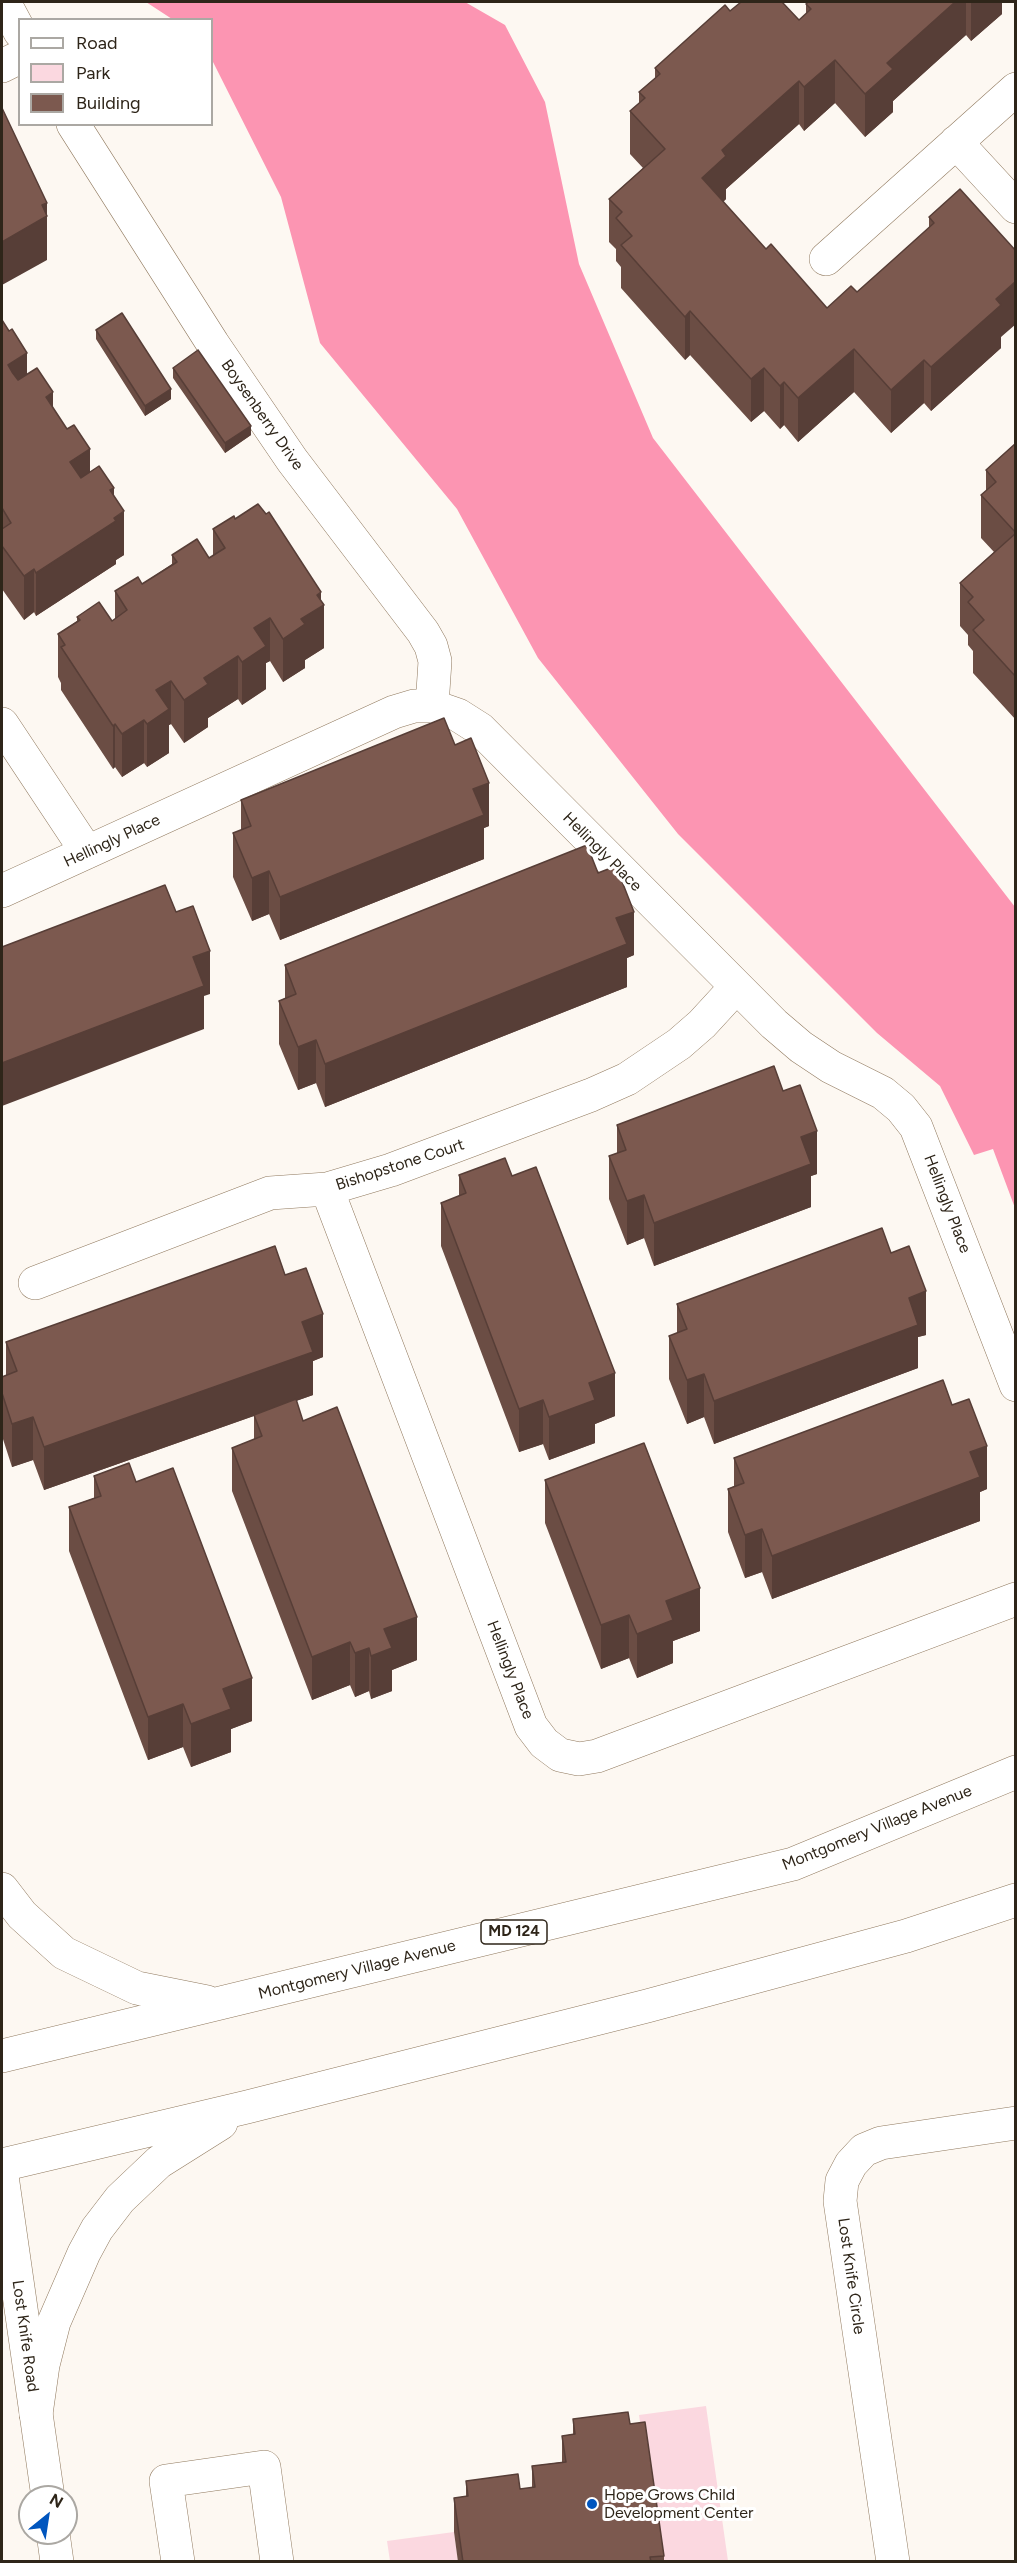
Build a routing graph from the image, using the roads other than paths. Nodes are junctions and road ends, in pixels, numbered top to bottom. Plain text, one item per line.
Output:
1 (4, 2) edge
2 (18, 28) edge
3 (18, 58) edge
4 (2, 66) edge
5 (1016, 88) edge
6 (74, 126) edge
7 (956, 142) junction
8 (1016, 207) edge
9 (826, 259) dead end
10 (432, 706) junction
11 (2, 724) edge
12 (87, 852) junction
13 (2, 891) edge
14 (736, 987) junction
15 (327, 1189) junction
16 (35, 1283) dead end
17 (1016, 1385) edge
18 (1016, 1599) edge
19 (1016, 1772) edge
20 (2, 1889) edge
21 (1016, 1900) edge
22 (217, 2004) junction
23 (2, 2056) edge
24 (247, 2107) junction
25 (1016, 2123) edge
26 (2, 2165) edge
27 (2, 2176) edge
28 (36, 2414) junction
29 (46, 2485) edge
30 (55, 2545) edge
31 (57, 2562) edge
32 (178, 2562) edge
33 (277, 2562) edge
34 (893, 2562) edge

1 - 2 street
3 - 4 street
5 - 7 street
6 - 10 street, Boysenberry Drive
7 - 8 street
7 - 9 street
10 - 12 street, Hellingly Place
10 - 14 street, Hellingly Place
11 - 12 street
12 - 13 street, Hellingly Place
14 - 15 street, Bishopstone Court
14 - 17 street, Hellingly Place
15 - 16 street, Bishopstone Court
15 - 18 street, Hellingly Place
19 - 22 street, Montgomery Village Avenue / MD 124
20 - 22 street
21 - 24 street
22 - 23 street, Montgomery Village Avenue / MD 124
24 - 26 street
24 - 28 street
25 - 34 street, Lost Knife Circle
27 - 28 street, Lost Knife Road
28 - 29 street, Lost Knife Road
30 - 31 street
32 - 33 street

